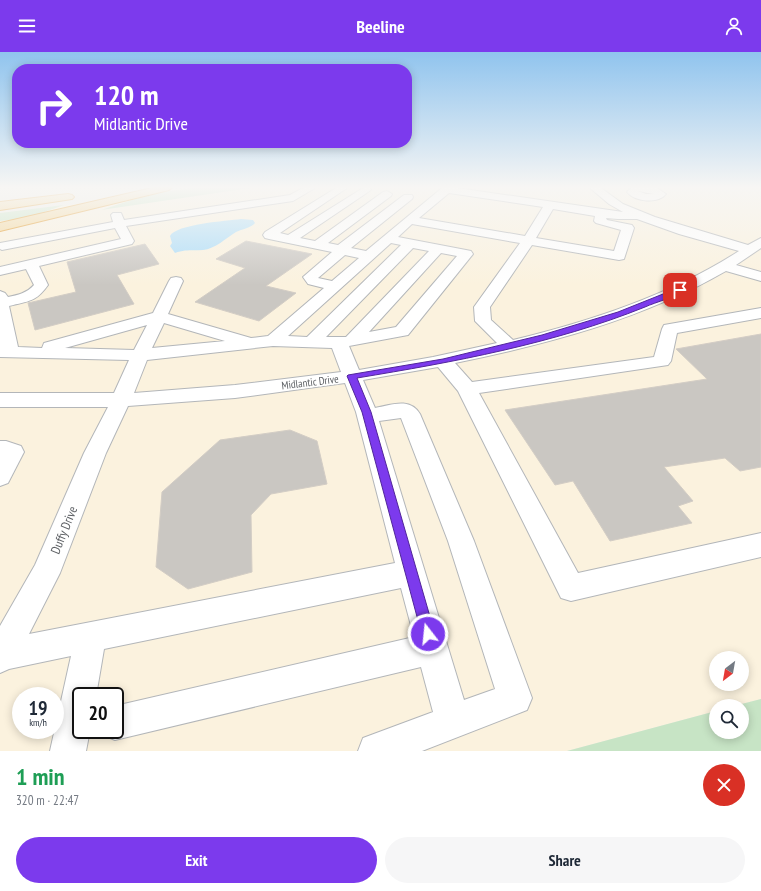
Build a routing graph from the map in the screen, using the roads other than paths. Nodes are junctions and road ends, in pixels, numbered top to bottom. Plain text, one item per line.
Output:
1 (410, 220) edge
2 (27, 221) edge
3 (132, 221) edge
4 (137, 221) edge
5 (291, 221) edge
6 (319, 221) edge
7 (351, 221) edge
8 (379, 221) edge
9 (413, 221) edge
10 (540, 221) edge
11 (600, 221) edge
12 (656, 221) edge
13 (120, 223) junction
14 (0, 227) edge
15 (290, 239) junction
16 (388, 239) junction
17 (528, 241) junction
18 (411, 244) junction
19 (318, 245) junction
20 (755, 246) edge
21 (438, 249) junction
22 (342, 250) junction
23 (1, 251) edge
24 (370, 256) junction
25 (31, 264) junction
26 (725, 266) junction
27 (0, 271) edge
28 (761, 277) edge
29 (176, 281) dead end
30 (335, 286) junction
31 (1, 300) edge
32 (761, 313) edge
33 (159, 316) junction
34 (346, 341) junction
35 (263, 342) junction
36 (312, 342) junction
37 (510, 346) junction
38 (13, 352) edge
39 (140, 355) junction
40 (443, 361) junction
41 (352, 376) junction
42 (467, 389) junction
43 (0, 398) edge
44 (122, 400) junction
45 (367, 416) junction
46 (0, 449) edge
47 (0, 477) edge
48 (761, 545) edge
49 (411, 573) junction
50 (91, 637) junction
51 (432, 649) junction
52 (0, 656) edge
53 (83, 687) edge
54 (124, 721) edge
55 (453, 722) junction
56 (376, 751) edge

1 - 16 street
2 - 14 highway
3 - 13 street
4 - 13 street
5 - 15 street
6 - 15 street
7 - 19 street
8 - 22 street
9 - 17 street
10 - 17 street
11 - 17 street
12 - 20 street
13 - 23 street
13 - 23 street
13 - 25 street
15 - 19 street
16 - 18 street
16 - 24 street
17 - 37 street
18 - 21 street
18 - 36 street
19 - 22 street
20 - 26 street, Midlantic Drive
21 - 34 street
21 - 34 street
22 - 24 street
22 - 30 street
24 - 30 street
25 - 27 street
25 - 31 street
26 - 28 street
26 - 37 street, Midlantic Drive
29 - 33 street, Duffy Drive
30 - 35 street
31 - 38 street
32 - 42 street
33 - 35 street
33 - 38 street
33 - 39 street, Duffy Drive
34 - 36 street
34 - 41 street
35 - 36 street
35 - 39 street
37 - 40 street, Midlantic Drive
38 - 39 street
39 - 44 street, Duffy Drive
40 - 41 street, Midlantic Drive
40 - 42 street
41 - 44 street, Midlantic Drive
41 - 45 street
42 - 48 street
43 - 44 street, Midlantic Drive
44 - 52 street, Duffy Drive
45 - 49 street
45 - 55 street
46 - 47 street
49 - 50 street
49 - 51 street
50 - 52 street
50 - 53 street
51 - 54 street
51 - 55 street
55 - 56 street

